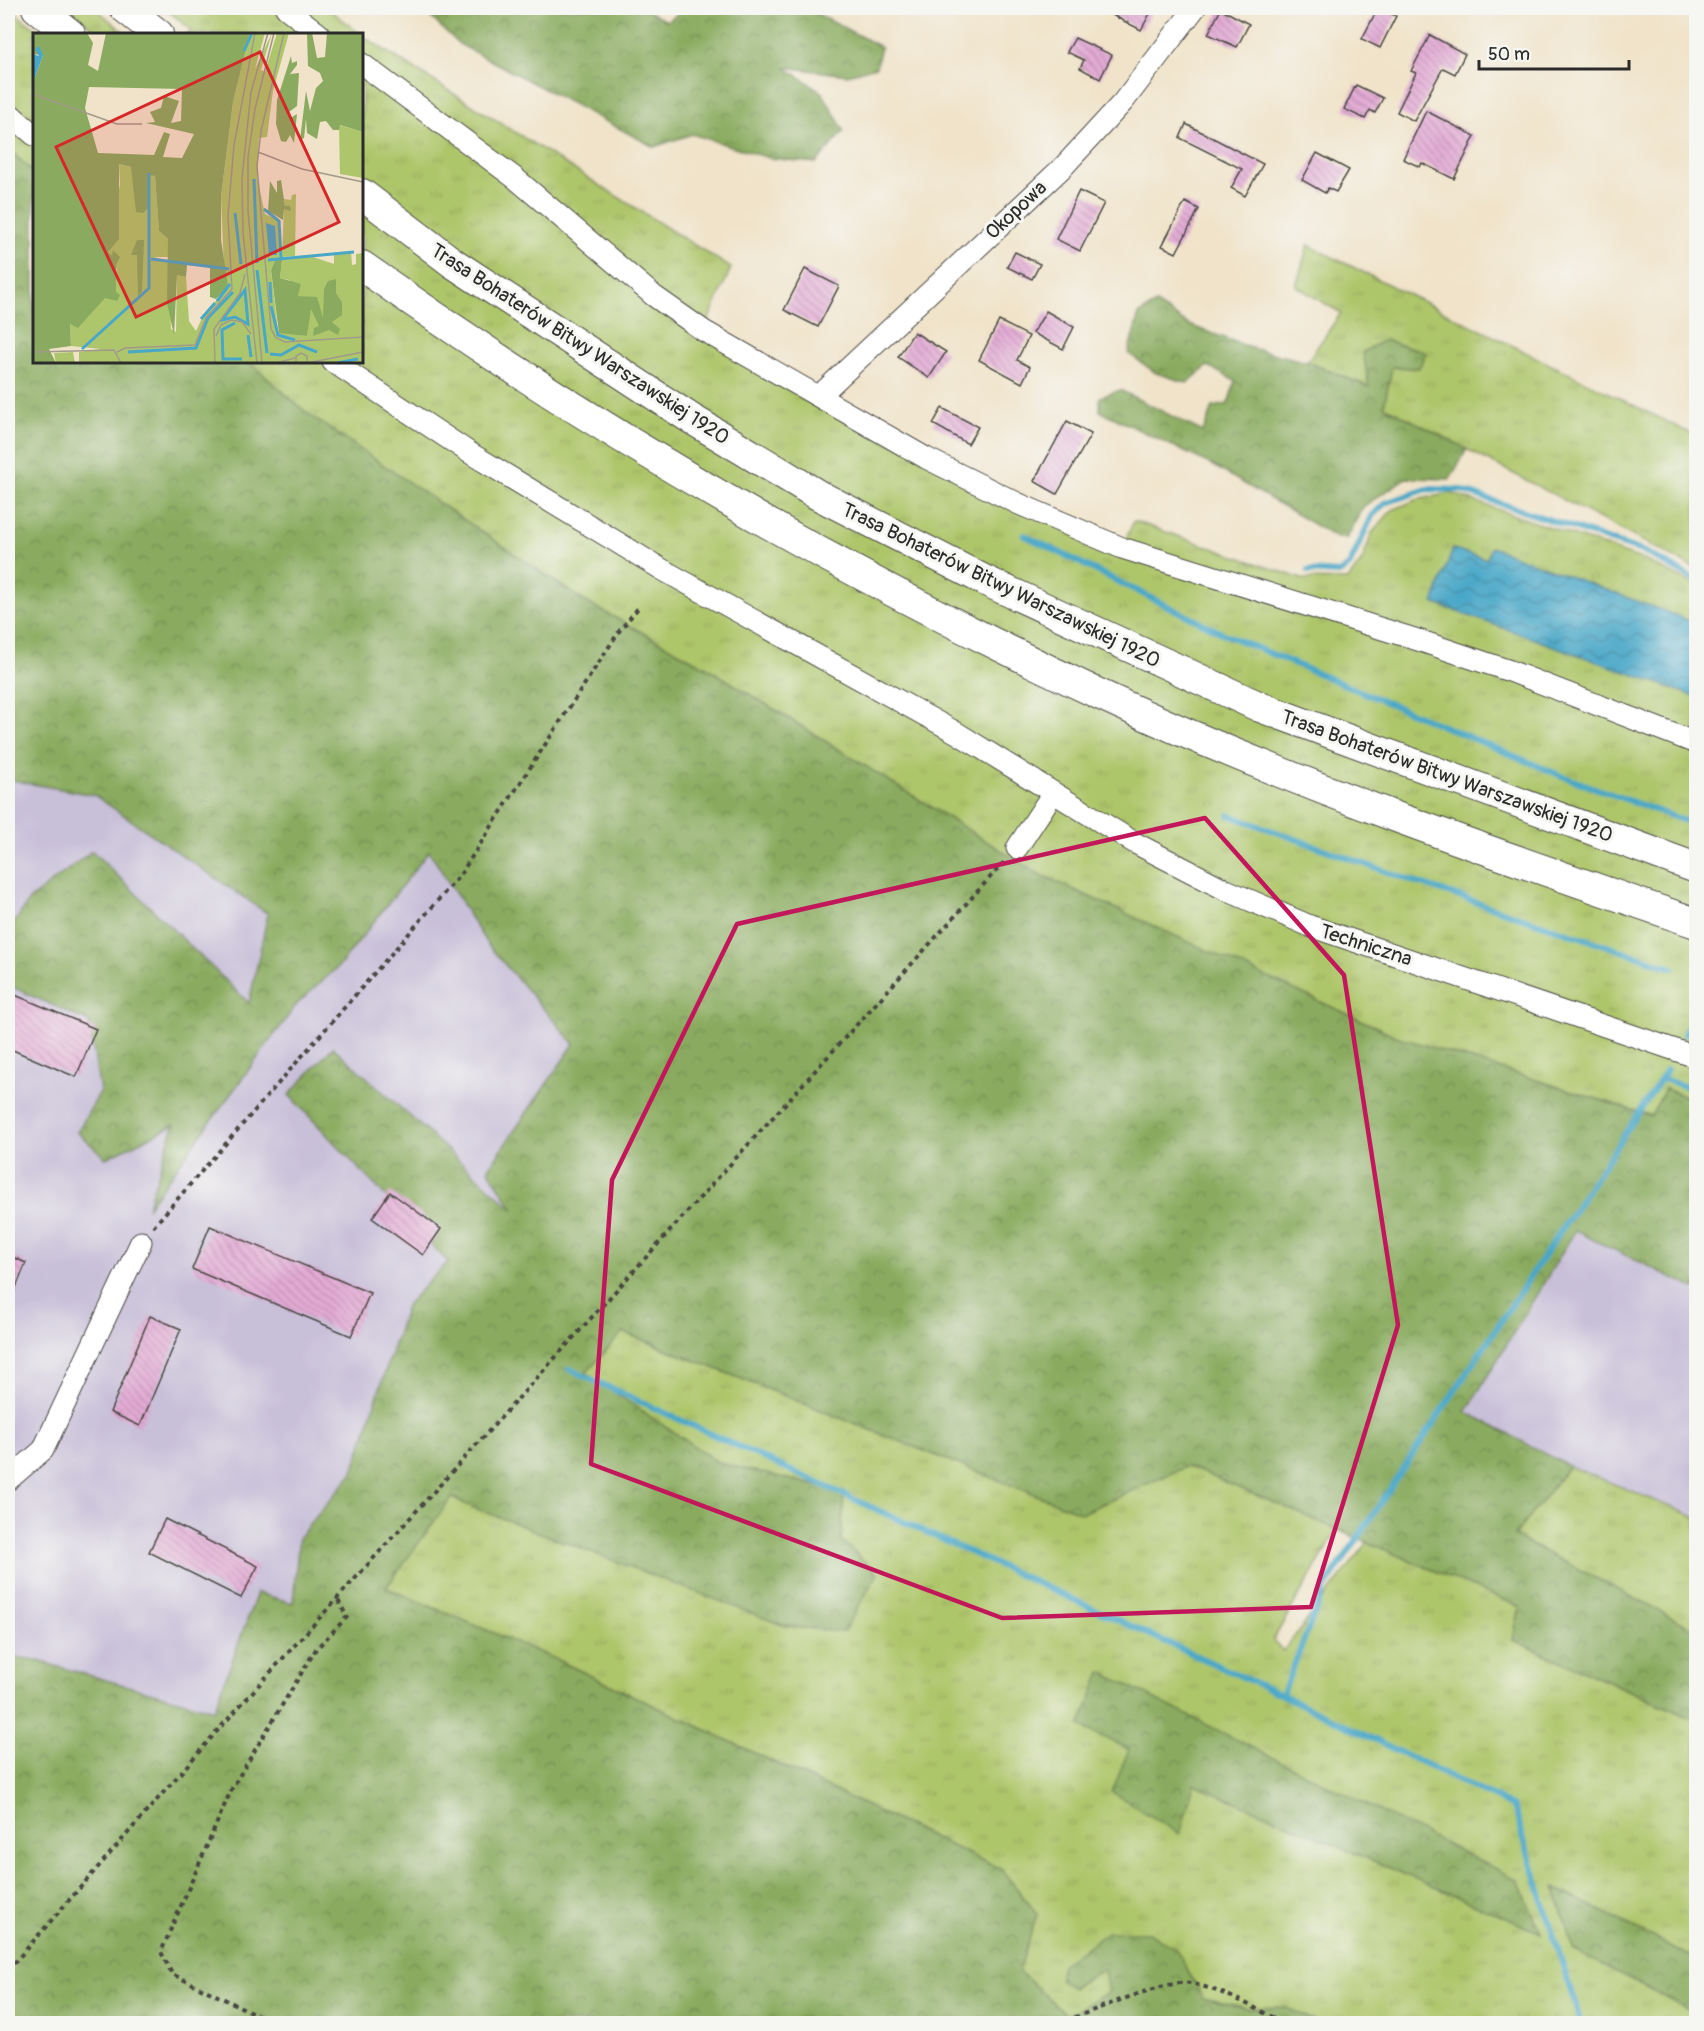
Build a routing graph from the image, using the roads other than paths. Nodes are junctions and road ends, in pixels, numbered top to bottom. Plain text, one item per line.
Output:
1 (37, 8) edge
2 (125, 8) edge
3 (286, 8) edge
4 (1196, 8) edge
5 (69, 33) edge
6 (157, 33) edge
7 (319, 33) edge
8 (363, 65) edge
9 (8, 112) edge
10 (33, 134) edge
11 (363, 195) edge
12 (363, 267) edge
13 (335, 363) edge
14 (819, 396) junction
15 (1696, 743) edge
16 (1053, 793) junction
17 (1017, 848) road end
18 (1696, 868) edge
19 (1611, 894) junction
20 (1696, 923) edge
21 (1696, 935) edge
22 (1696, 1057) edge
23 (141, 1242) road end
24 (8, 1480) edge

1 - 5 highway
2 - 6 highway
3 - 7 street
4 - 14 street, Okopowa
8 - 14 street
9 - 10 street
11 - 18 highway, Trasa Bohaterów Bitwy Warszawskiej 1920
12 - 19 highway
13 - 16 street, Techniczna
14 - 15 street
16 - 17 street
16 - 22 street, Techniczna
19 - 20 highway
19 - 21 highway
23 - 24 street

